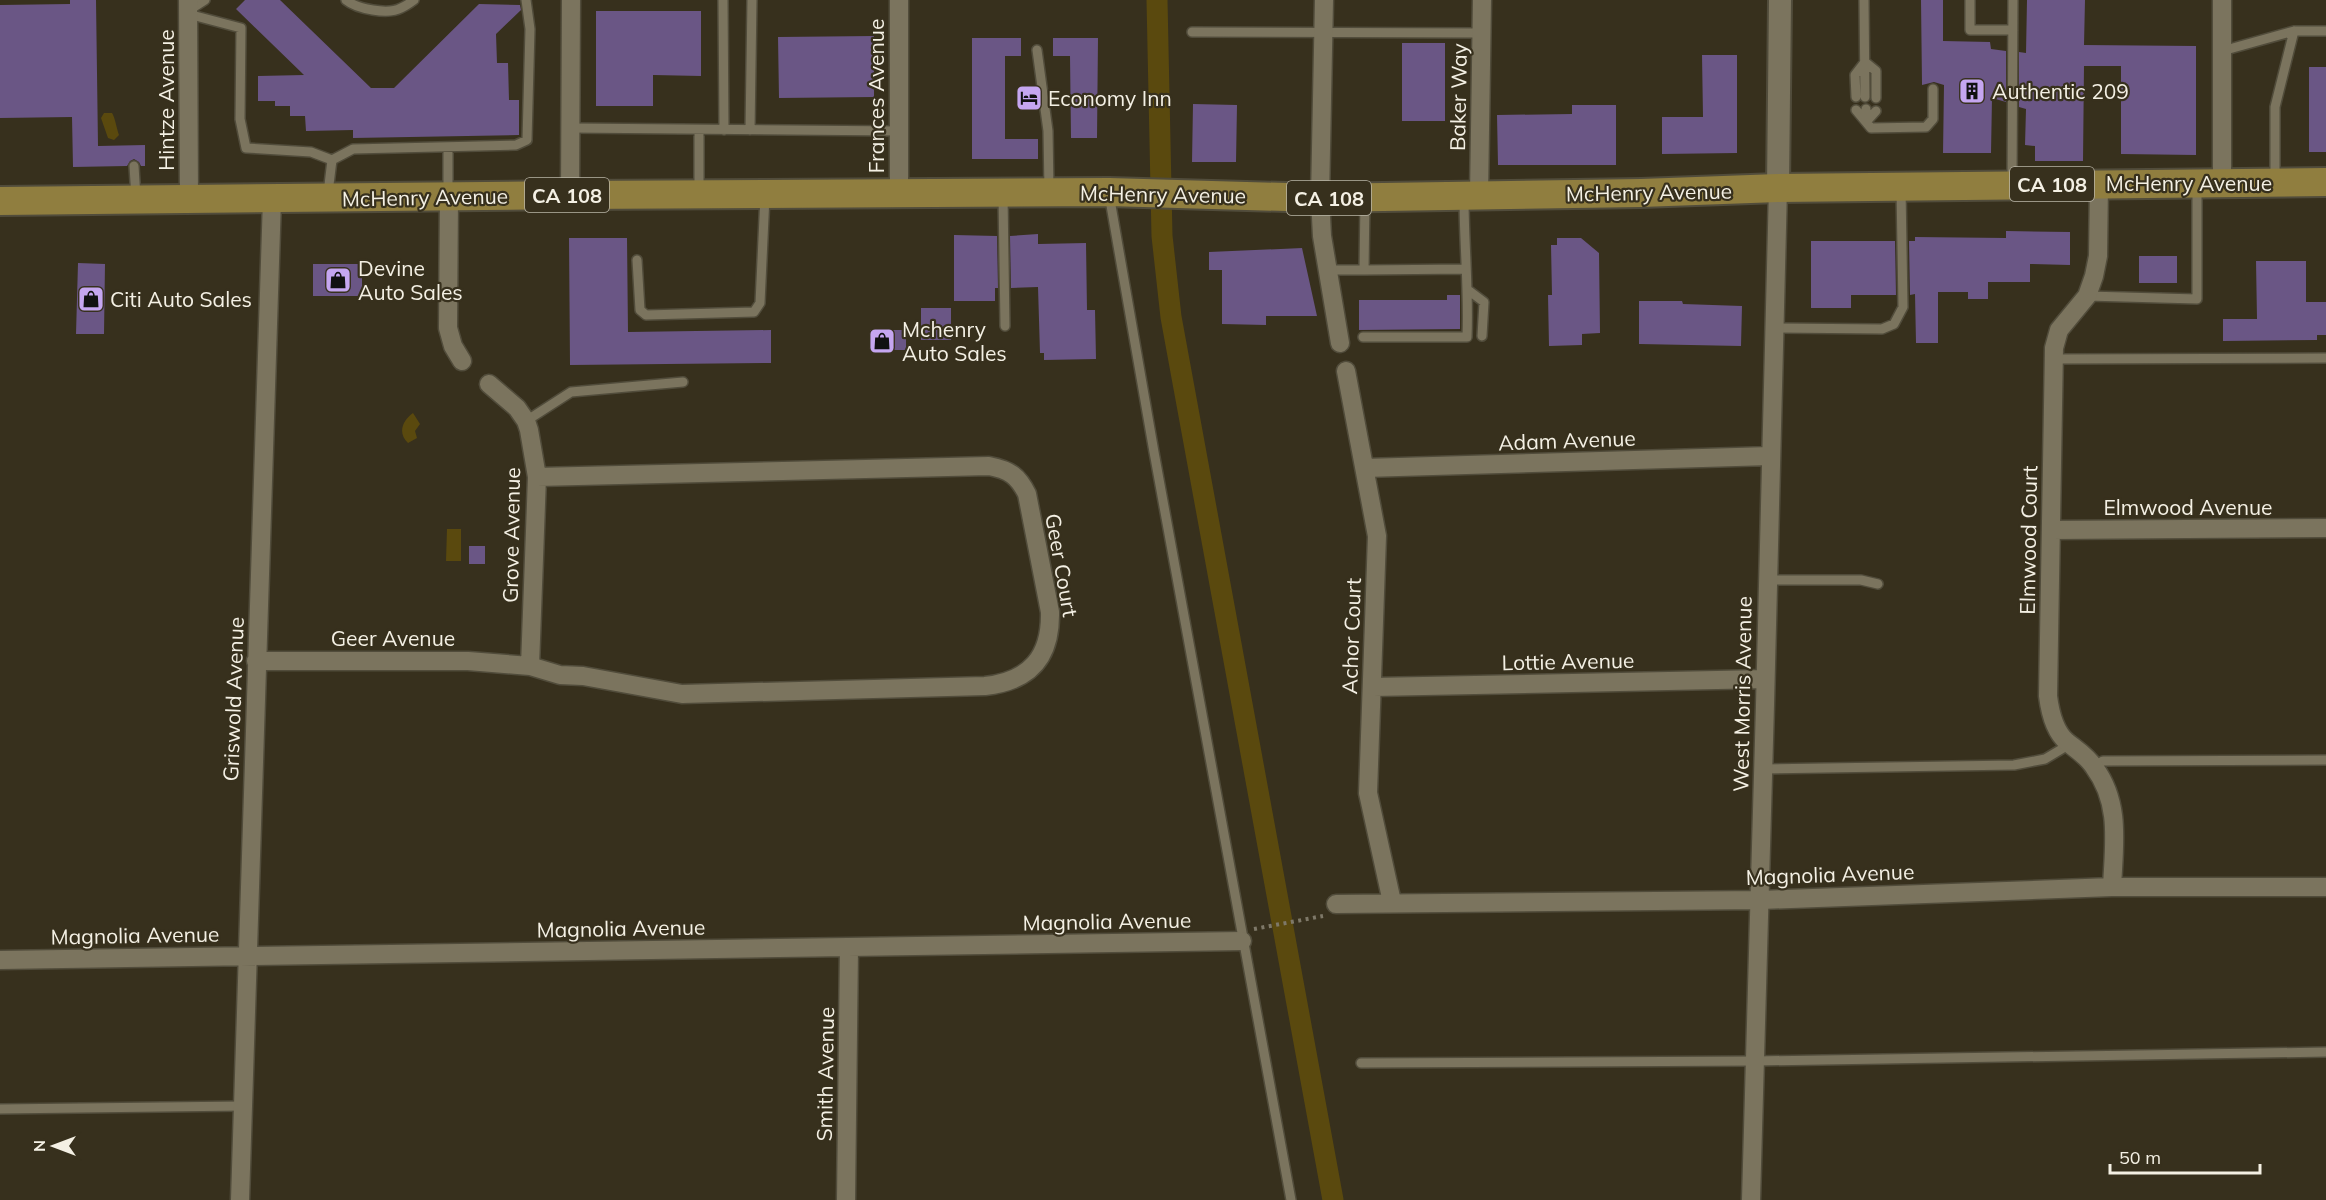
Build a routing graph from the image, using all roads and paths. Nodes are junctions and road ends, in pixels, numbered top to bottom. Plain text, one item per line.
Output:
1 (205, 0) edge
2 (346, 0) edge
3 (414, 0) edge
4 (526, 0) edge
5 (571, 0) edge
6 (723, 0) edge
7 (752, 0) edge
8 (899, 0) edge
9 (1324, 0) edge
10 (1482, 0) edge
11 (1780, 0) edge
12 (1864, 0) edge
13 (1970, 0) edge
14 (2013, 0) edge
15 (2222, 0) edge
16 (188, 8) edge
17 (2013, 30) junction
18 (2294, 31) junction
19 (2326, 31) edge
20 (1192, 32) dead end
21 (1323, 32) junction
22 (1481, 33) junction
23 (1037, 50) dead end
24 (2222, 51) junction
25 (1865, 62) junction
26 (1933, 89) dead end
27 (1861, 97) dead end
28 (1876, 98) dead end
29 (1861, 110) dead end
30 (1876, 111) dead end
31 (1866, 122) junction
32 (571, 128) junction
33 (699, 130) junction
34 (724, 130) junction
35 (750, 130) junction
36 (899, 131) junction
37 (448, 148) junction
38 (332, 160) junction
39 (134, 166) dead end
40 (2326, 182) edge
41 (2274, 183) junction
42 (2099, 184) junction
43 (2209, 184) junction
44 (2012, 185) junction
45 (1901, 186) junction
46 (1778, 188) junction
47 (1003, 192) junction
48 (1050, 192) junction
49 (1121, 192) junction
50 (899, 193) junction
51 (699, 194) junction
52 (765, 194) junction
53 (570, 195) junction
54 (1471, 195) junction
55 (448, 197) junction
56 (328, 198) junction
57 (1320, 198) junction
58 (1365, 198) junction
59 (272, 199) junction
60 (136, 200) junction
61 (189, 200) junction
62 (0, 201) edge
63 (637, 260) dead end
64 (1466, 269) junction
65 (1328, 270) junction
66 (1364, 270) junction
67 (1468, 290) junction
68 (2087, 296) junction
69 (1005, 326) dead end
70 (1774, 328) junction
71 (1482, 336) dead end
72 (1363, 337) dead end
73 (1340, 343) dead end
74 (2326, 358) edge
75 (2054, 359) junction
76 (462, 361) dead end
77 (1346, 371) dead end
78 (683, 382) dead end
79 (489, 384) dead end
80 (525, 421) junction
81 (1770, 456) junction
82 (1365, 468) junction
83 (537, 477) junction
84 (2326, 528) edge
85 (2051, 530) junction
86 (1767, 580) junction
87 (1878, 584) dead end
88 (256, 661) junction
89 (531, 666) junction
90 (1765, 679) junction
91 (1373, 687) junction
92 (2070, 744) junction
93 (2326, 760) edge
94 (2094, 765) junction
95 (1762, 769) junction
96 (2112, 887) junction
97 (2326, 887) edge
98 (1761, 900) junction
99 (1392, 902) junction
100 (1336, 903) dead end
101 (1319, 918) dead end
102 (1264, 927) dead end
103 (1242, 941) junction
104 (849, 948) junction
105 (249, 955) junction
106 (0, 960) edge
107 (2326, 1052) edge
108 (1756, 1061) junction
109 (1361, 1064) dead end
110 (243, 1106) junction
111 (0, 1109) edge
112 (240, 1200) edge
113 (846, 1200) edge
114 (1291, 1200) edge
115 (1751, 1200) edge

1 - 16 lane
2 - 3 lane
4 - 37 lane
5 - 32 street
6 - 34 lane
7 - 35 lane
8 - 36 street, Frances Avenue
9 - 21 street
10 - 22 street, Baker Way
11 - 46 street
12 - 25 lane
13 - 17 lane
14 - 17 lane
15 - 24 street
16 - 38 lane
16 - 61 street, Hintze Avenue
17 - 44 lane
18 - 19 lane
18 - 24 lane
18 - 41 lane
20 - 21 lane
21 - 22 lane
21 - 57 street
22 - 54 street, Baker Way
23 - 48 lane
24 - 43 street
25 - 27 lane
25 - 28 lane
26 - 31 lane
29 - 31 lane
30 - 31 lane
32 - 33 lane
32 - 53 street
33 - 34 lane
33 - 51 lane
34 - 35 lane
35 - 36 lane
36 - 50 street, Frances Avenue
37 - 38 lane
37 - 55 lane
38 - 56 lane
39 - 60 lane
40 - 41 main road, McHenry Avenue / CA 108
41 - 43 main road, McHenry Avenue / CA 108
42 - 43 main road, McHenry Avenue / CA 108
42 - 44 main road, McHenry Avenue / CA 108
42 - 68 street, Elmwood Court
43 - 68 lane
44 - 45 main road, McHenry Avenue / CA 108
45 - 46 main road, McHenry Avenue / CA 108
45 - 70 lane
46 - 54 main road, McHenry Avenue / CA 108
46 - 70 street, West Morris Avenue
47 - 48 main road, McHenry Avenue / CA 108
47 - 50 main road, McHenry Avenue / CA 108
47 - 69 lane
48 - 49 main road, McHenry Avenue / CA 108
49 - 57 main road, McHenry Avenue / CA 108
49 - 103 lane
50 - 52 main road, McHenry Avenue / CA 108
51 - 52 main road, McHenry Avenue / CA 108
51 - 53 main road, McHenry Avenue / CA 108
52 - 63 lane
53 - 55 main road, McHenry Avenue / CA 108
54 - 58 main road, McHenry Avenue / CA 108
54 - 64 lane
55 - 56 main road, McHenry Avenue / CA 108
55 - 76 street
56 - 59 main road, McHenry Avenue / CA 108
57 - 58 main road, McHenry Avenue / CA 108
57 - 65 street
58 - 66 lane
59 - 61 main road, McHenry Avenue / CA 108
59 - 88 street, Griswold Avenue
60 - 61 main road, McHenry Avenue / CA 108
60 - 62 main road, McHenry Avenue / CA 108
64 - 66 lane
64 - 67 lane
65 - 66 lane
65 - 73 street
67 - 71 lane
67 - 72 lane
68 - 75 street, Elmwood Court
70 - 81 street, West Morris Avenue
74 - 75 lane
75 - 85 street, Elmwood Court
77 - 82 street, Achor Court
78 - 80 lane
79 - 80 street, Grove Avenue
80 - 83 street, Grove Avenue
81 - 82 street, Adam Avenue
81 - 86 street, West Morris Avenue
82 - 91 street, Achor Court
83 - 89 street, Grove Avenue
83 - 89 street, Geer Court
84 - 85 street, Elmwood Avenue
85 - 92 street, Elmwood Court
86 - 87 lane
86 - 90 street, West Morris Avenue
88 - 89 street, Geer Avenue
88 - 105 street, Griswold Avenue
90 - 91 street, Lottie Avenue
90 - 95 street, West Morris Avenue
91 - 99 street, Achor Court
92 - 94 street, Elmwood Court
92 - 95 lane
93 - 94 lane
94 - 96 street, Elmwood Court
95 - 98 street, West Morris Avenue
96 - 97 street, Magnolia Avenue
96 - 98 street, Magnolia Avenue
98 - 99 street, Magnolia Avenue
98 - 108 street, West Morris Avenue
99 - 100 street, Magnolia Avenue
101 - 102 path
103 - 104 street, Magnolia Avenue
103 - 114 lane
104 - 105 street, Magnolia Avenue
104 - 113 street, Smith Avenue
105 - 106 street, Magnolia Avenue
105 - 110 street, Griswold Avenue
107 - 108 lane
108 - 109 lane
108 - 115 street, West Morris Avenue
110 - 111 lane
110 - 112 street, Griswold Avenue

